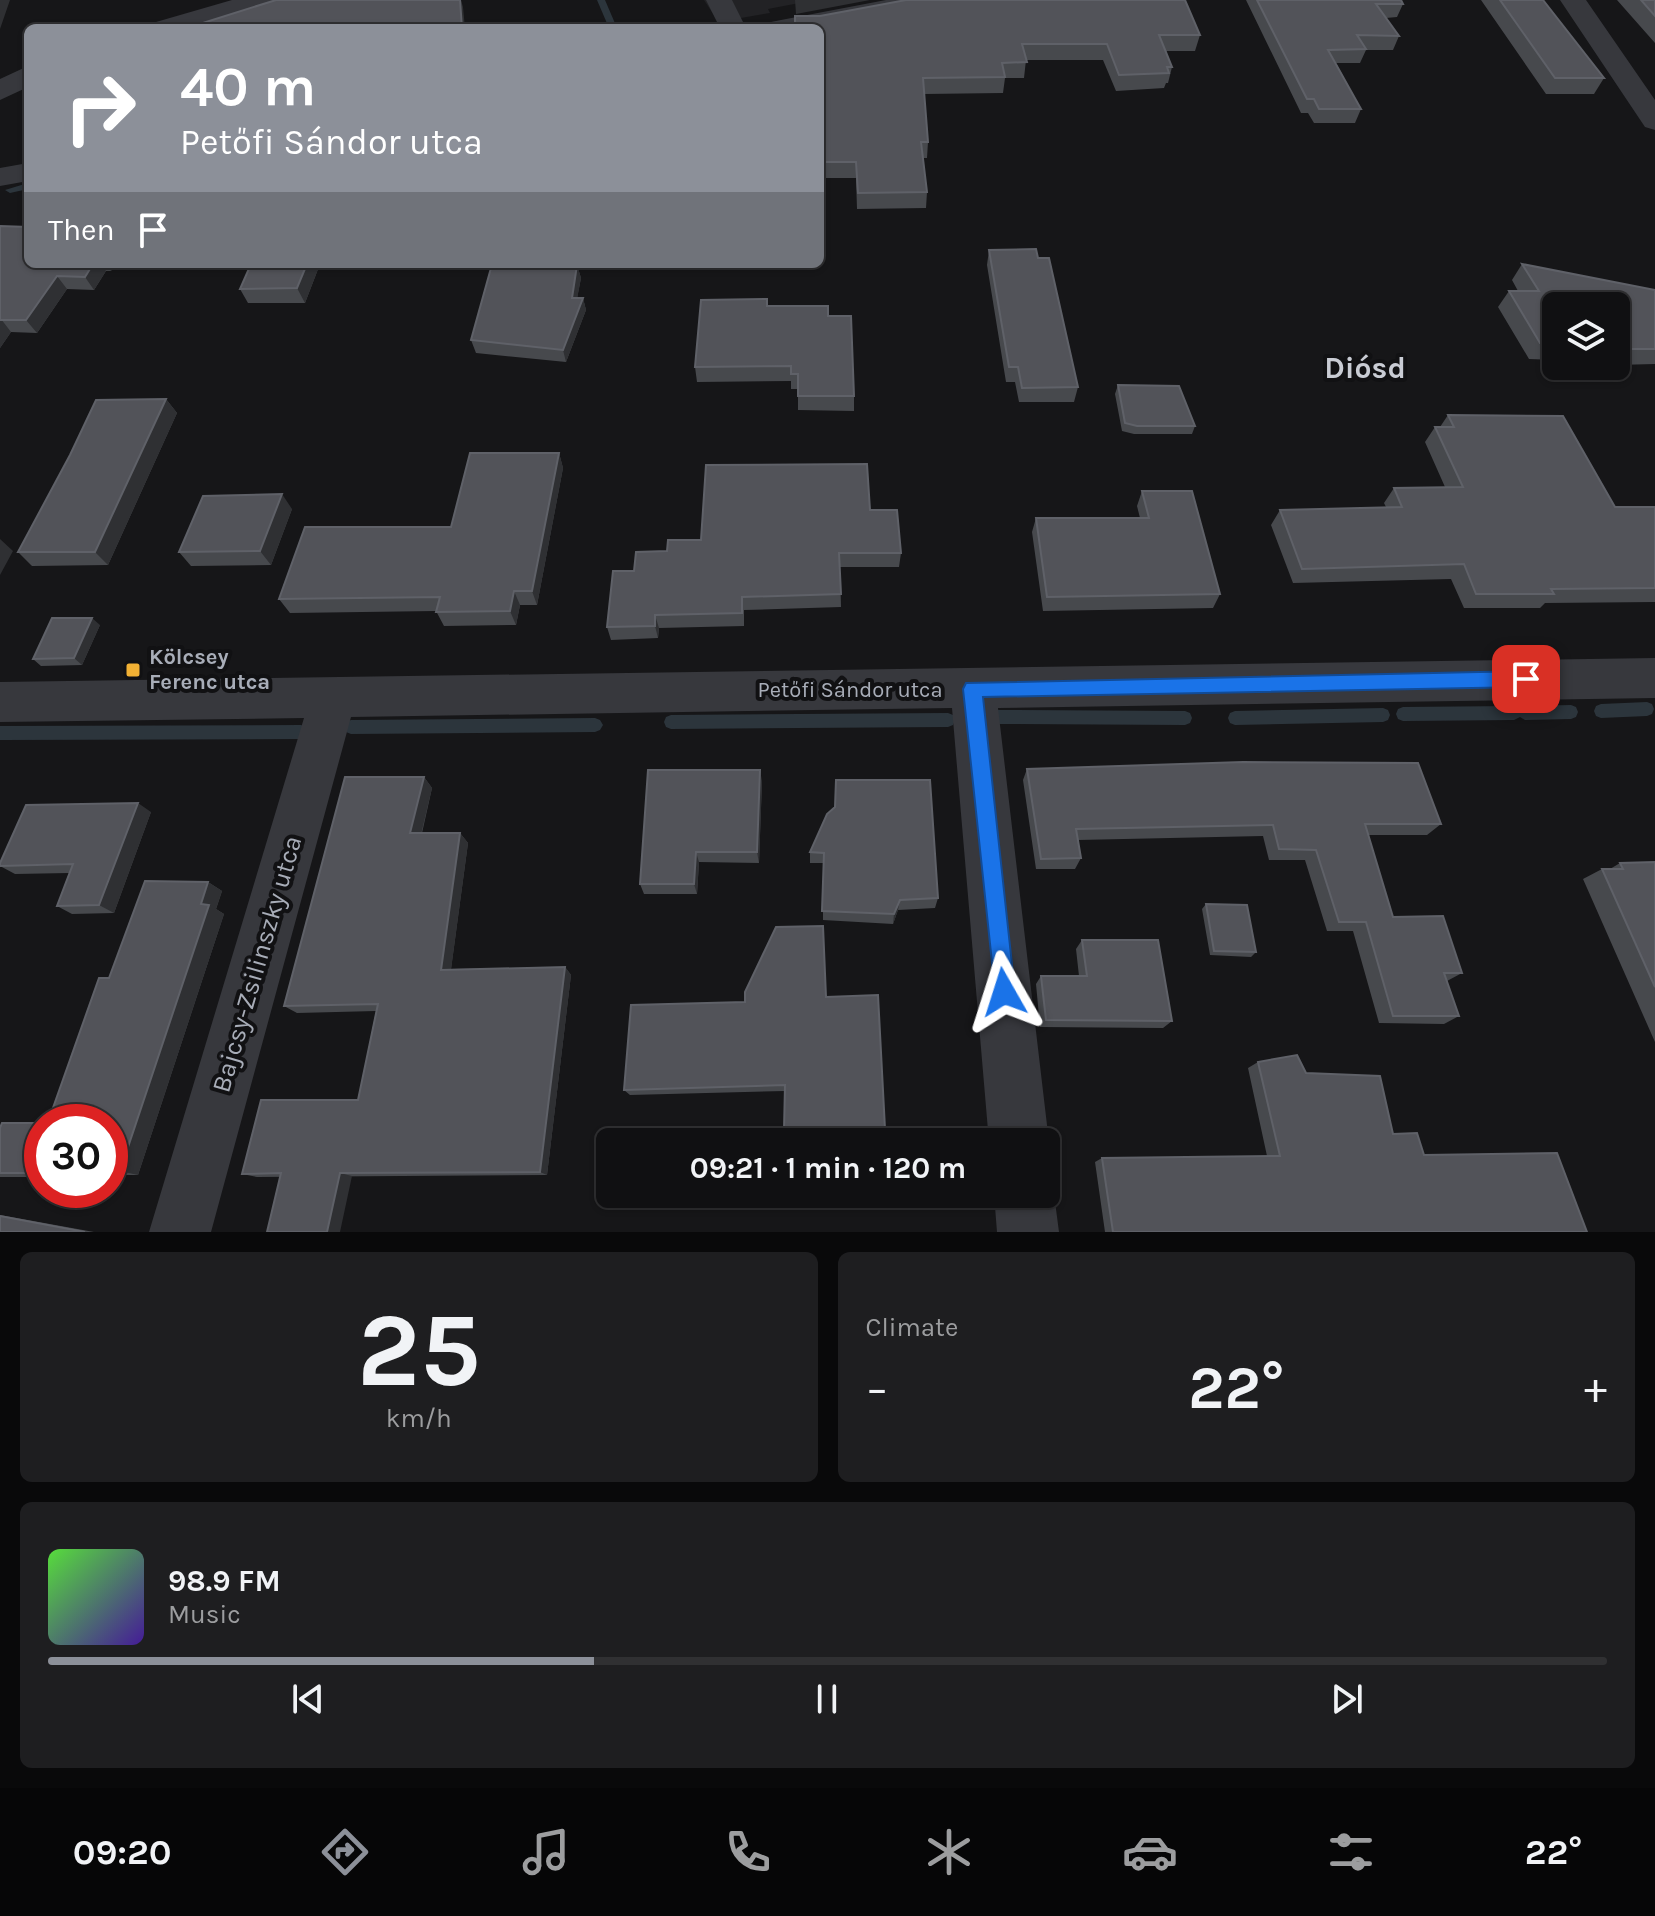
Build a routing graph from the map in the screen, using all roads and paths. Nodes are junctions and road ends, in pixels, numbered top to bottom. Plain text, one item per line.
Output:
1 (260, 0) edge
2 (719, 0) edge
3 (927, 0) edge
4 (1573, 0) edge
5 (179, 24) edge
6 (731, 24) edge
7 (802, 24) edge
8 (24, 67) edge
9 (0, 72) edge
10 (24, 77) edge
11 (0, 91) edge
12 (1655, 121) edge
13 (24, 173) edge
14 (0, 177) edge
15 (1655, 678) edge
16 (973, 689) junction
17 (334, 695) junction
18 (0, 702) edge
19 (1018, 1128) edge
20 (1025, 1208) edge
21 (180, 1232) edge
22 (1028, 1232) edge

1 - 5 street
2 - 6 street
3 - 7 street
4 - 12 street
8 - 9 street
10 - 11 street
13 - 14 street
15 - 16 street, Petőfi Sándor utca
16 - 17 street, Petőfi Sándor utca
16 - 19 street
17 - 18 street, Petőfi Sándor utca
17 - 21 street, Bajcsy-Zsilinszky utca
20 - 22 street

